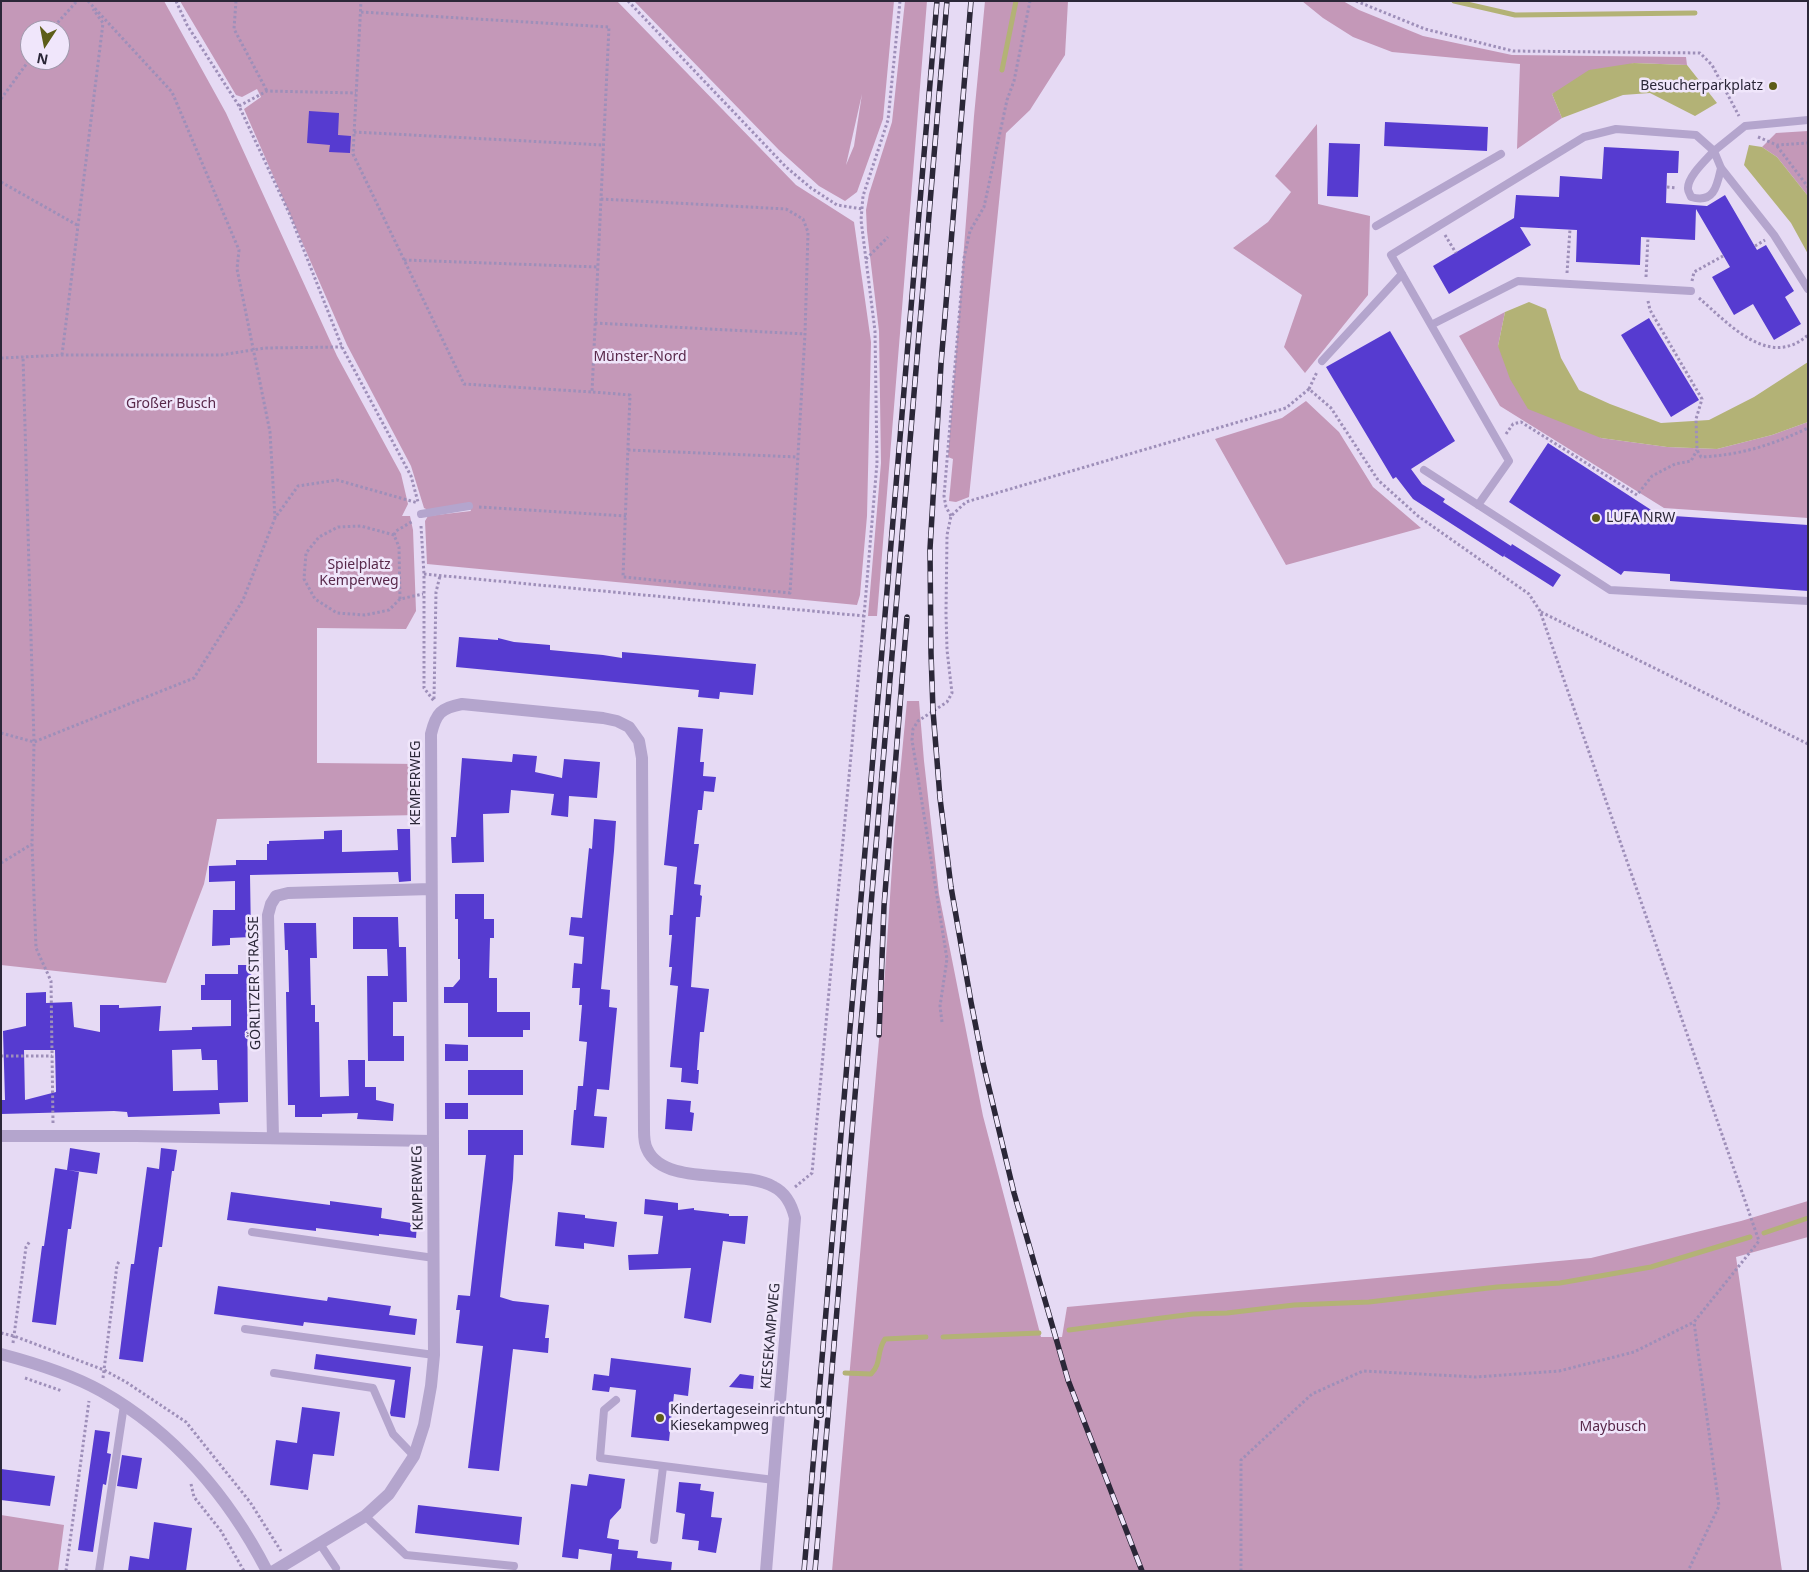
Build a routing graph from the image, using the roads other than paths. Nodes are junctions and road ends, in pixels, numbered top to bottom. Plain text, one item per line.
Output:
1 (1808, 120) edge
2 (1714, 151) junction
3 (1501, 154) dead end
4 (1721, 168) junction
5 (1376, 226) dead end
6 (1402, 274) junction
7 (1808, 289) edge
8 (1691, 291) road end
9 (1431, 326) junction
10 (1322, 361) road end
11 (1424, 470) dead end
12 (1478, 505) junction
13 (469, 506) road end
14 (421, 514) road end
15 (1808, 601) edge
16 (431, 889) junction
17 (1, 1136) edge
18 (273, 1138) junction
19 (432, 1141) junction
20 (785, 1196) joint
21 (252, 1232) dead end
22 (434, 1258) junction
23 (245, 1330) dead end
24 (6, 1355) edge
25 (434, 1355) junction
26 (274, 1373) dead end
27 (616, 1400) dead end
28 (124, 1405) junction
29 (414, 1456) junction
30 (663, 1467) junction
31 (774, 1480) junction
32 (365, 1516) junction
33 (654, 1540) dead end
34 (320, 1544) junction
35 (514, 1566) dead end
36 (336, 1568) dead end
37 (99, 1571) edge
38 (267, 1571) edge
39 (274, 1571) edge
40 (766, 1571) edge

1 - 2 lane
2 - 4 lane
2 - 4 lane
2 - 6 lane
3 - 5 lane
4 - 7 lane
6 - 9 lane
6 - 10 lane
8 - 9 lane
9 - 12 lane
11 - 12 lane
12 - 15 lane
13 - 14 lane
16 - 18 street, GÖRLITZER STRASSE
16 - 19 street, KEMPERWEG
16 - 20 street, KEMPERWEG
17 - 18 street
18 - 19 street
19 - 22 street, KEMPERWEG
20 - 31 street, KIESEKAMPWEG
21 - 22 lane
22 - 25 street, KEMPERWEG
23 - 25 lane
24 - 28 street
25 - 29 street, KEMPERWEG
26 - 29 lane
27 - 30 lane
28 - 37 lane
28 - 38 street
29 - 32 street, KEMPERWEG
30 - 31 lane
30 - 33 lane
31 - 40 street, KIESEKAMPWEG
32 - 34 street, KEMPERWEG
32 - 35 lane
34 - 36 lane
34 - 39 street, KEMPERWEG

